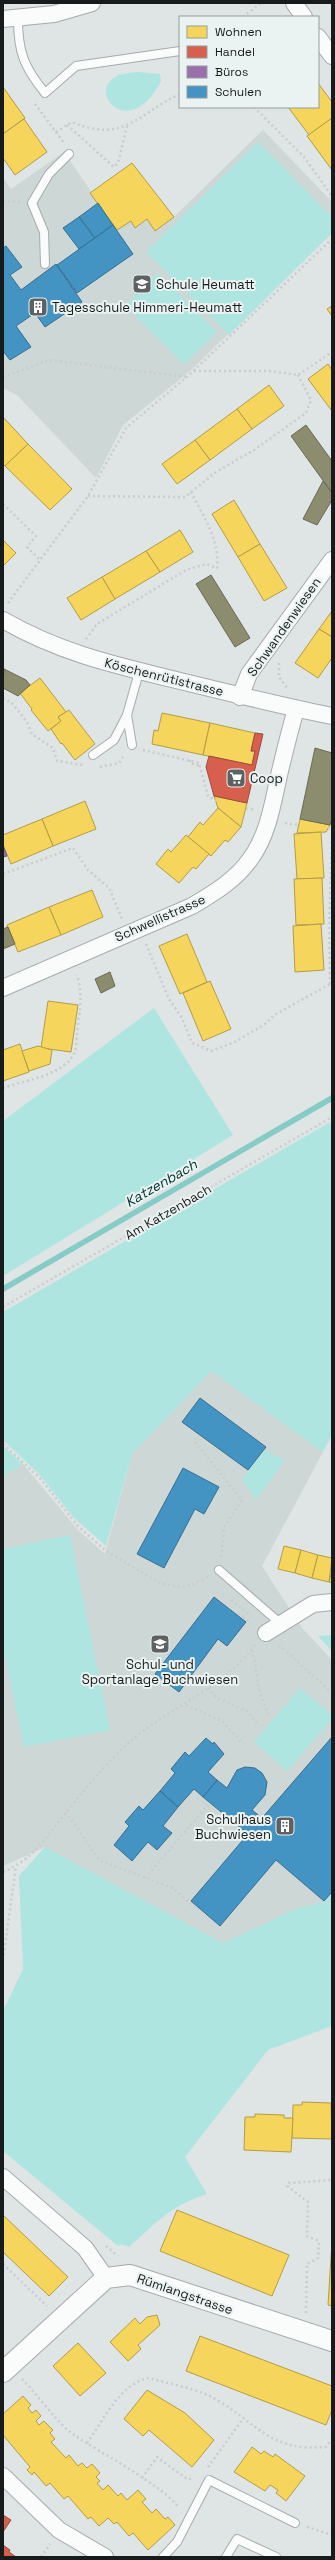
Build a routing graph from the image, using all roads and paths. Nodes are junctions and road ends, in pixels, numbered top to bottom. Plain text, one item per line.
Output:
1 (92, 3) edge
2 (261, 3) edge
3 (294, 3) edge
4 (244, 16) edge
5 (303, 16) edge
6 (10, 19) edge
7 (319, 38) edge
8 (179, 51) edge
9 (332, 56) edge
10 (179, 94) edge
11 (255, 108) edge
12 (67, 125) junction
13 (127, 126) junction
14 (56, 132) dead end
15 (69, 154) dead end
16 (332, 196) edge
17 (332, 239) edge
18 (45, 264) dead end
19 (332, 352) edge
20 (194, 371) junction
21 (298, 375) junction
22 (3, 377) edge
23 (188, 377) junction
24 (190, 492) junction
25 (88, 496) junction
26 (3, 504) edge
27 (39, 559) junction
28 (332, 560) edge
29 (8, 603) dead end
30 (3, 620) edge
31 (84, 642) dead end
32 (279, 659) dead end
33 (138, 672) junction
34 (288, 690) dead end
35 (240, 697) junction
36 (3, 698) edge
37 (296, 709) junction
38 (127, 716) junction
39 (332, 716) edge
40 (132, 745) junction
41 (93, 756) dead end
42 (85, 765) dead end
43 (92, 766) dead end
44 (216, 801) dead end
45 (281, 822) dead end
46 (299, 825) dead end
47 (328, 828) dead end
48 (332, 829) edge
49 (332, 838) edge
50 (3, 874) edge
51 (124, 923) dead end
52 (144, 939) dead end
53 (74, 968) dead end
54 (331, 968) edge
55 (331, 984) edge
56 (3, 988) edge
57 (3, 1088) edge
58 (332, 1117) edge
59 (3, 1307) edge
60 (195, 1442) dead end
61 (3, 1444) edge
62 (219, 1570) junction
63 (210, 1576) junction
64 (215, 1582) dead end
65 (226, 1594) dead end
66 (332, 1602) edge
67 (238, 1613) dead end
68 (244, 1617) junction
69 (281, 1624) junction
70 (264, 1635) junction
71 (252, 1649) junction
72 (208, 1688) junction
73 (332, 1693) edge
74 (185, 1704) junction
75 (269, 1714) dead end
76 (259, 1726) dead end
77 (243, 1744) dead end
78 (210, 1803) dead end
79 (66, 1812) junction
80 (16, 1866) junction
81 (3, 1872) edge
82 (145, 1878) junction
83 (198, 1910) dead end
84 (3, 1960) edge
85 (3, 2177) edge
86 (332, 2180) edge
87 (3, 2264) edge
88 (106, 2278) junction
89 (51, 2310) dead end
90 (306, 2319) dead end
91 (332, 2341) edge
92 (11, 2373) edge
93 (243, 2419) junction
94 (332, 2439) edge
95 (87, 2443) junction
96 (206, 2469) dead end
97 (3, 2476) edge
98 (142, 2478) junction
99 (197, 2479) dead end
100 (180, 2515) dead end
101 (295, 2523) joint
102 (332, 2535) edge
103 (53, 2538) dead end
104 (41, 2557) edge
105 (105, 2557) edge
106 (163, 2557) edge
107 (226, 2557) edge
108 (276, 2557) edge

1 - 6 street
2 - 4 path
3 - 5 street
6 - 8 lane
7 - 9 street
10 - 13 path
11 - 16 path
12 - 13 path
12 - 13 path
12 - 14 path
15 - 18 lane
17 - 20 path
19 - 21 path
20 - 21 path
20 - 23 path
21 - 24 path
22 - 23 path
23 - 25 path
24 - 25 path
24 - 31 path
25 - 27 path
26 - 27 path
27 - 29 path
28 - 35 street, Schwandenwiesen
30 - 33 street, Köschenrütistrasse
32 - 34 path
33 - 35 street, Köschenrütistrasse
33 - 38 lane
35 - 37 street, Köschenrütistrasse
36 - 42 path
37 - 39 street, Köschenrütistrasse
37 - 56 street, Schwellistrasse
38 - 40 lane
38 - 41 lane
40 - 43 path
40 - 44 path
45 - 46 path
47 - 48 path
49 - 54 path
50 - 51 path
52 - 55 path
53 - 57 path
54 - 55 path
58 - 59 path, Am Katzenbach
60 - 62 path
61 - 63 path
62 - 63 path
62 - 69 lane
63 - 64 path
65 - 68 path
66 - 69 street
67 - 68 path
68 - 70 path
69 - 70 street
70 - 71 path
70 - 73 path
71 - 72 path
71 - 75 path
72 - 74 path
72 - 76 path
74 - 77 path
74 - 79 path
78 - 82 path
79 - 80 path
79 - 82 path
80 - 81 path
80 - 84 path
82 - 83 path
85 - 88 street
86 - 90 path
87 - 89 path
88 - 91 street, Rümlangstrasse
88 - 92 street
92 - 95 path
93 - 94 path
93 - 95 path
93 - 96 path
95 - 98 path
97 - 105 street
98 - 99 path
98 - 100 path
101 - 102 path
101 - 106 lane
103 - 104 path
107 - 108 lane

